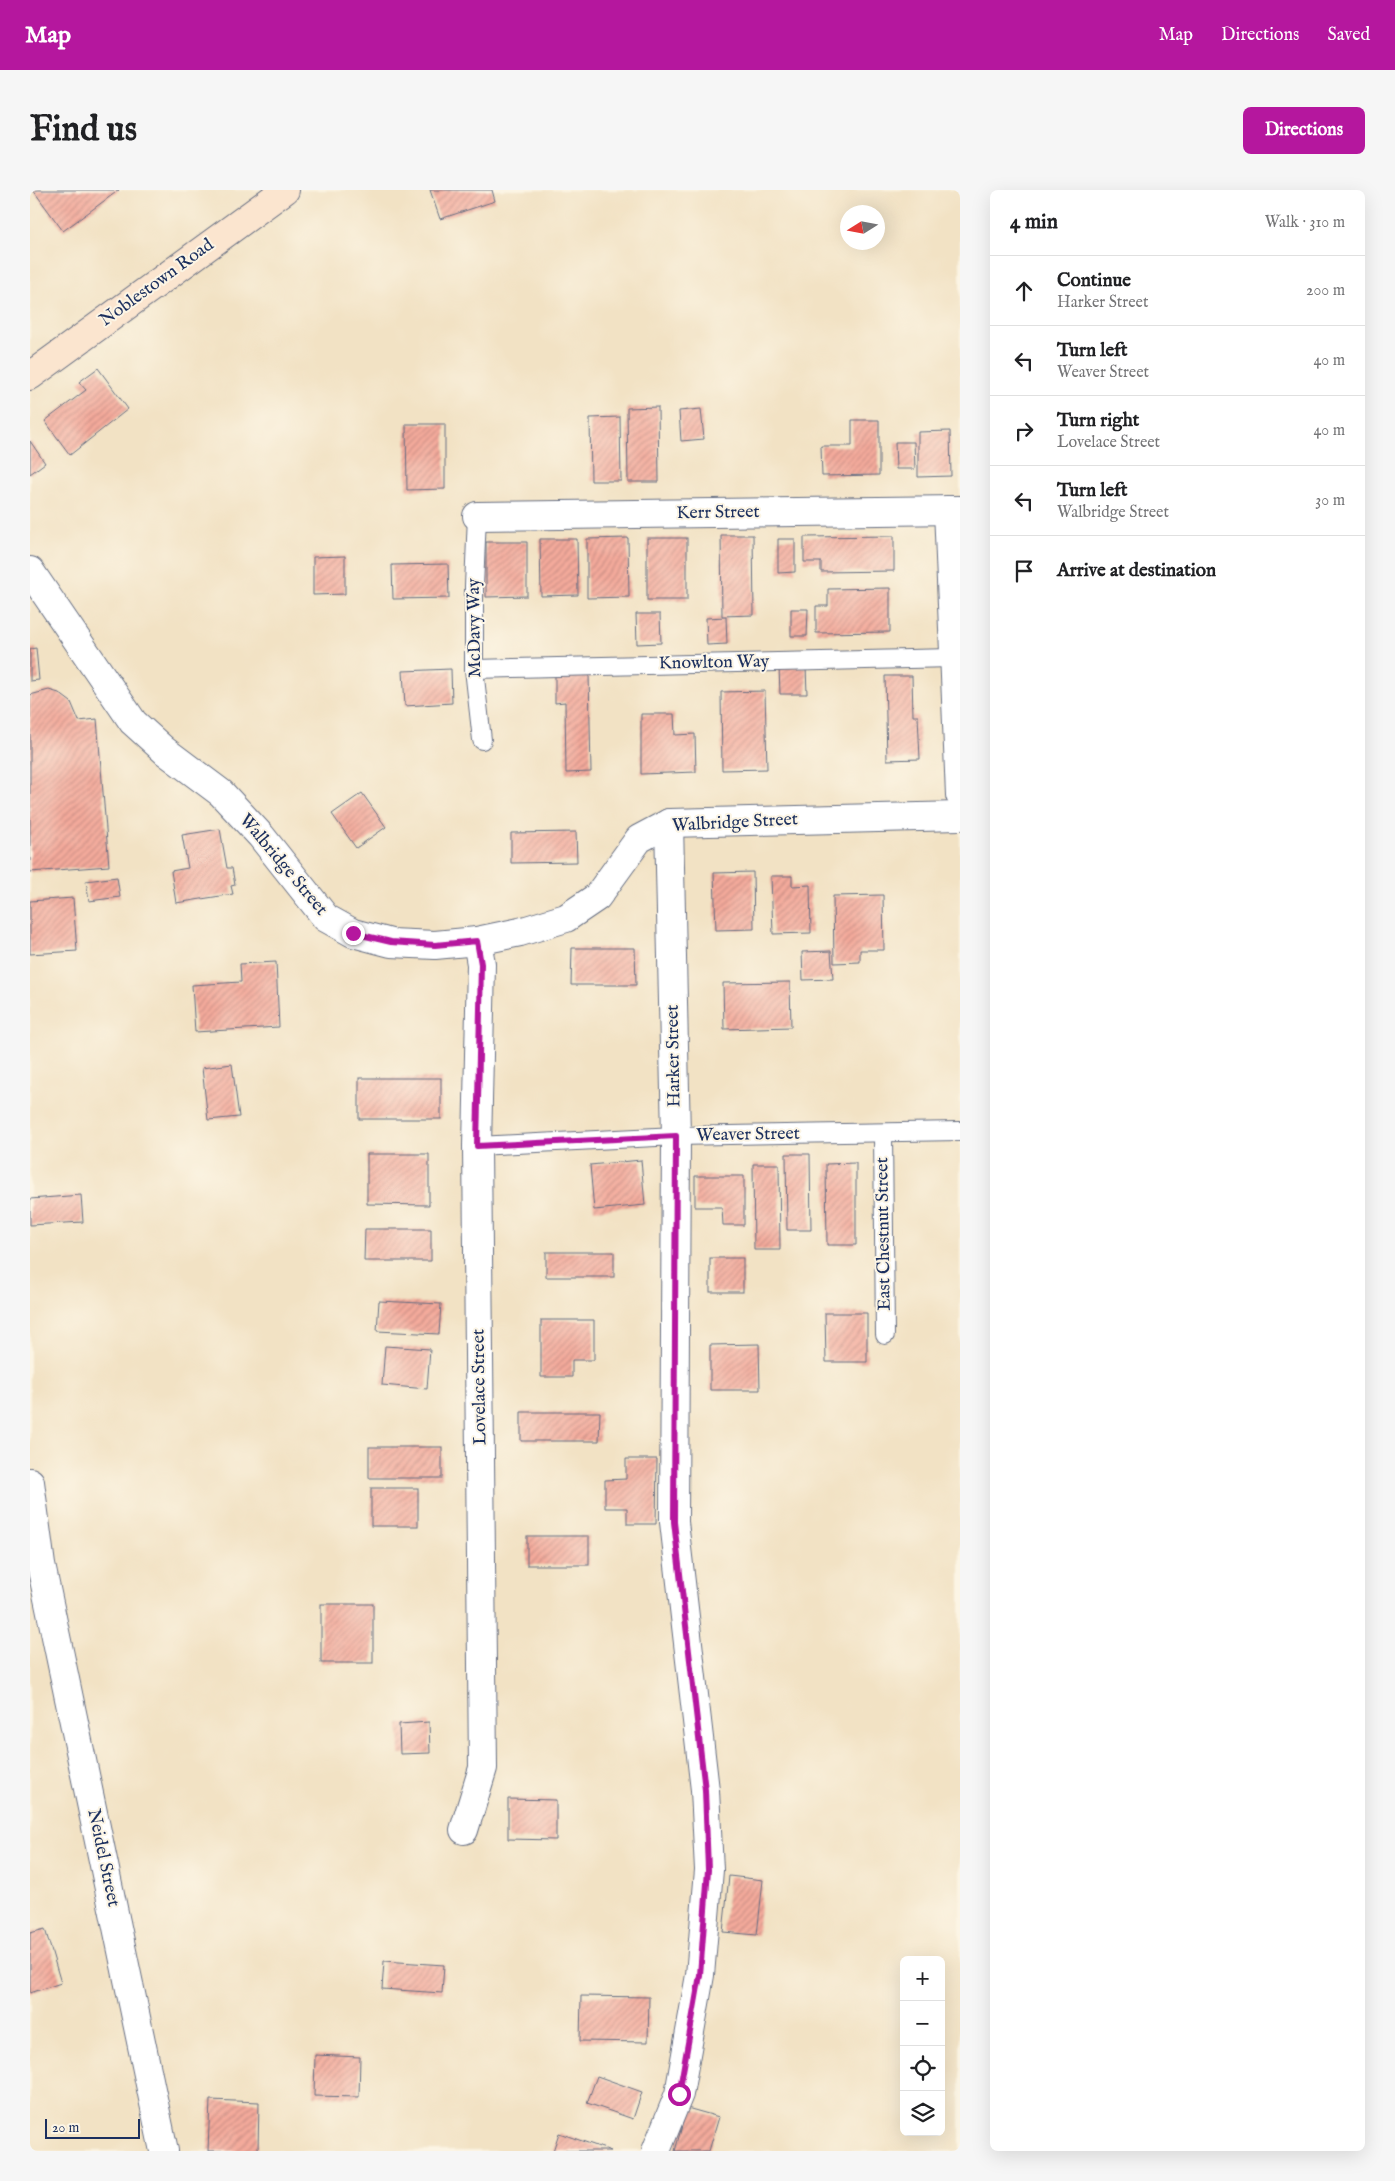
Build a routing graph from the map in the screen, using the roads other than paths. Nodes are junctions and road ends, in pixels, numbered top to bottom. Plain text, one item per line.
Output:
1 (285, 190) edge
2 (30, 376) edge
3 (954, 510) edge
4 (477, 516) joint
5 (30, 571) edge
6 (953, 658) junction
7 (474, 669) junction
8 (482, 740) dead end
9 (960, 795) edge
10 (960, 816) edge
11 (669, 823) junction
12 (477, 941) junction
13 (960, 1131) edge
14 (883, 1133) junction
15 (676, 1136) junction
16 (477, 1146) junction
17 (885, 1335) dead end
18 (30, 1482) edge
19 (464, 1830) dead end
20 (164, 2151) edge
21 (656, 2151) edge

1 - 2 main road, Noblestown Road
3 - 4 street, Kerr Street
3 - 6 street
4 - 7 lane, McDavy Way
5 - 12 street, Walbridge Street
6 - 7 lane, Knowlton Way
6 - 9 street
7 - 8 lane, McDavy Way
10 - 11 street, Walbridge Street
11 - 12 street, Walbridge Street
11 - 15 street, Harker Street
12 - 16 street, Lovelace Street
13 - 14 lane, Weaver Street
14 - 15 lane, Weaver Street
14 - 17 lane, East Chestnut Street
15 - 16 lane, Weaver Street
15 - 21 street, Harker Street
16 - 19 street, Lovelace Street
18 - 20 street, Neidel Street

